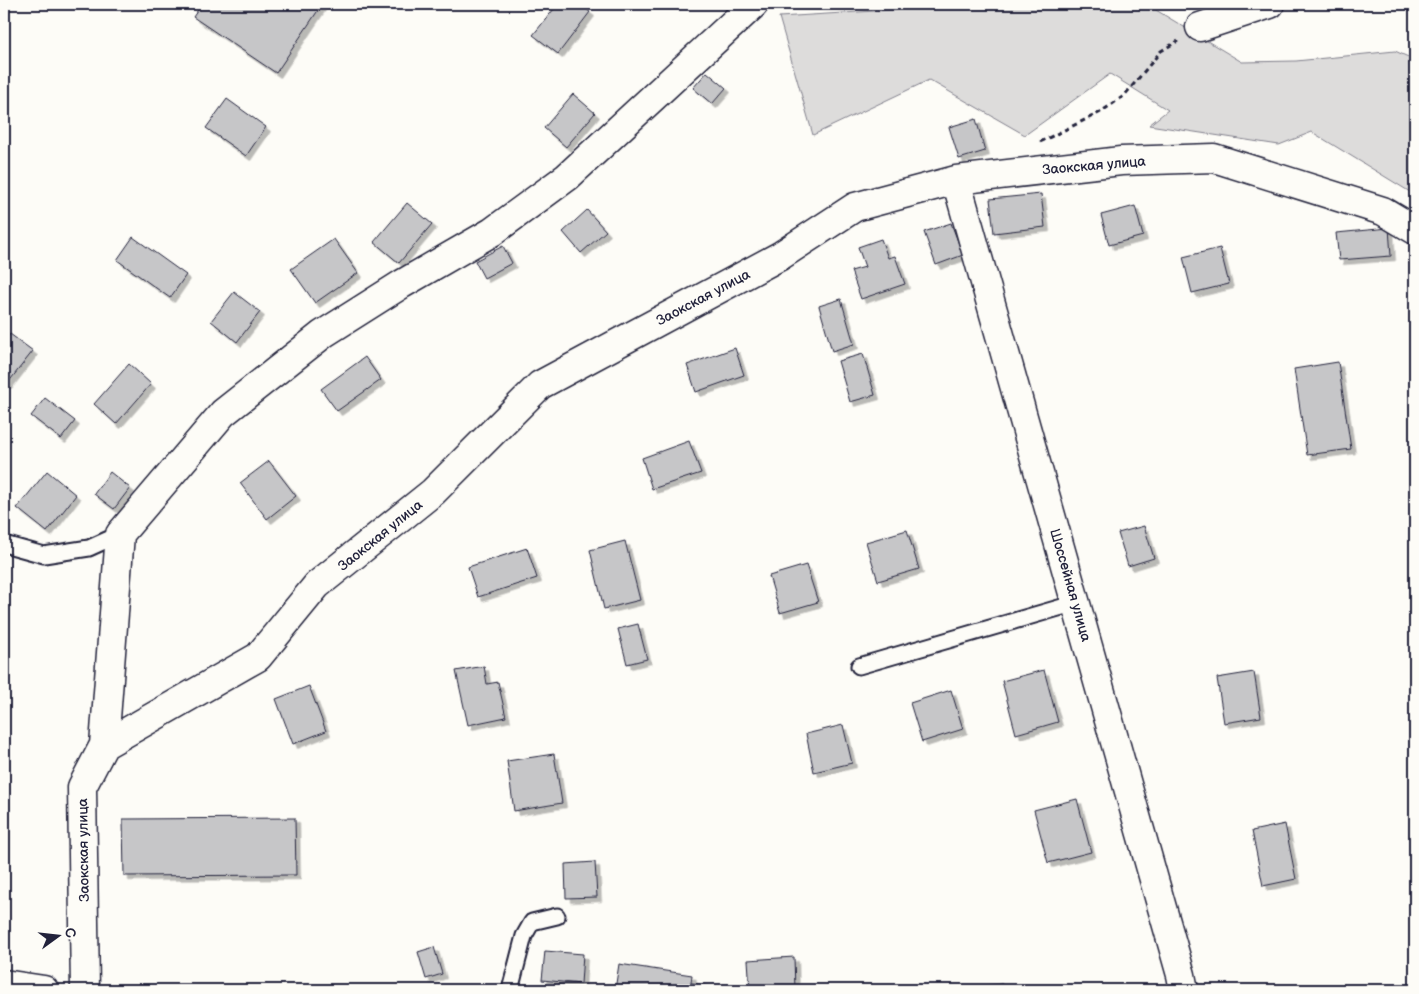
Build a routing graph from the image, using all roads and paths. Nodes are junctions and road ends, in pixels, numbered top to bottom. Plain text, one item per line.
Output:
1 (754, 4) edge
2 (1270, 4) edge
3 (1200, 27) joint
4 (1032, 146) dead end
5 (956, 180) junction
6 (1415, 230) edge
7 (120, 534) junction
8 (4, 544) edge
9 (1076, 603) junction
10 (859, 666) dead end
11 (104, 744) junction
12 (557, 916) dead end
13 (4, 984) edge
14 (44, 990) edge
15 (85, 990) edge
16 (510, 990) edge
17 (1184, 990) edge

1 - 7 street
2 - 3 street
3 - 4 path
5 - 6 street, Заокская улица
5 - 9 street, Шоссейная улица
5 - 11 street, Заокская улица
7 - 8 lane
7 - 11 street, Заокская улица
9 - 10 lane
9 - 17 street, Шоссейная улица
11 - 15 street, Заокская улица
12 - 16 lane
13 - 14 street

